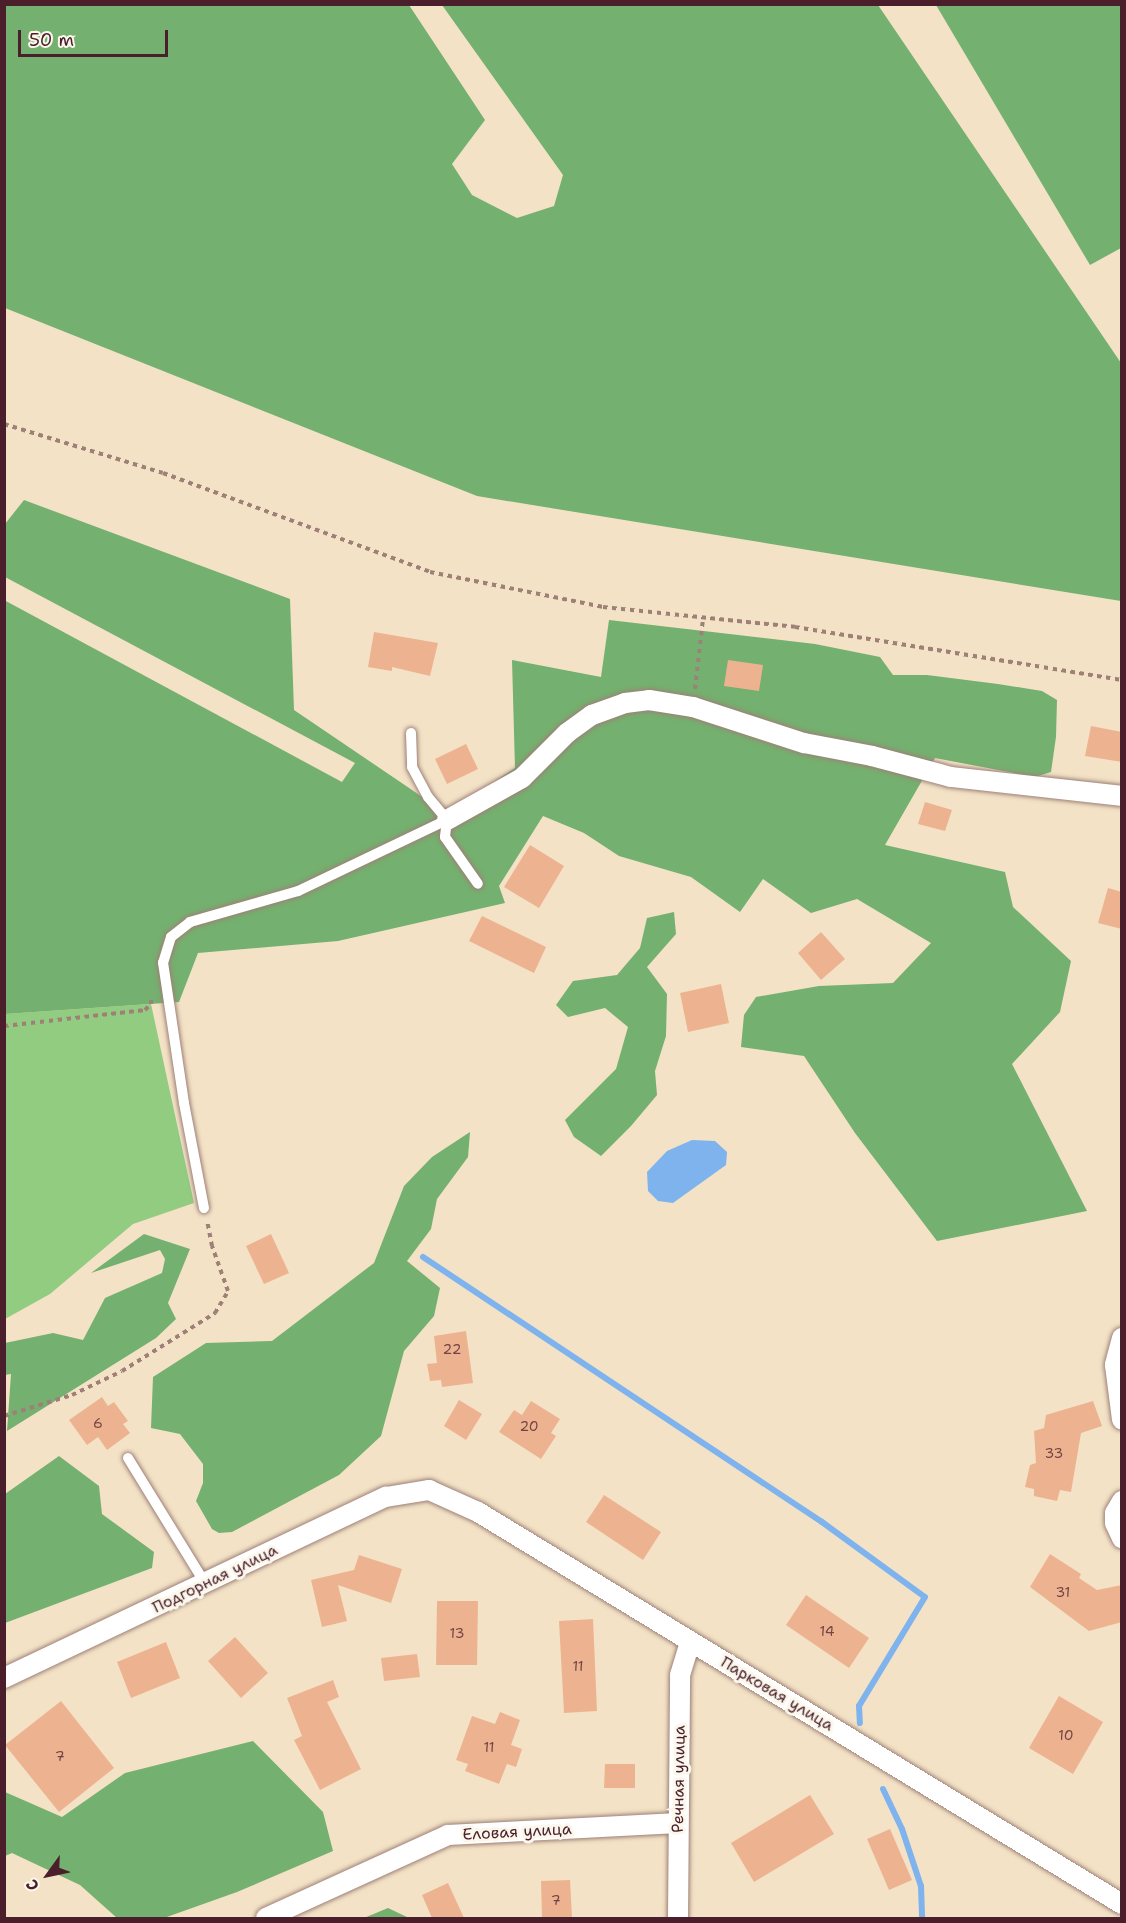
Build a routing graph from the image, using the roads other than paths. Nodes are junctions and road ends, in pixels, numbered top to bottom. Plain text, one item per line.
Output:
1 (411, 733) dead end
2 (1122, 796) edge
3 (447, 820) junction
4 (477, 884) dead end
5 (204, 1208) road end
6 (1122, 1338) edge
7 (1122, 1420) edge
8 (128, 1458) dead end
9 (429, 1490) joint
10 (1122, 1501) edge
11 (1122, 1538) edge
12 (206, 1585) junction
13 (690, 1642) junction
14 (4, 1678) edge
15 (678, 1823) junction
16 (1122, 1904) edge
17 (266, 1918) edge
18 (678, 1918) edge

1 - 3 lane
2 - 3 street
3 - 4 lane
3 - 5 lane
6 - 7 street
8 - 12 lane
9 - 12 street, Подгорная улица
9 - 13 street, Парковая улица
10 - 11 street
12 - 14 street, Подгорная улица
13 - 15 street, Речная улица
13 - 16 street, Парковая улица
15 - 17 street, Еловая улица
15 - 18 street, Речная улица

